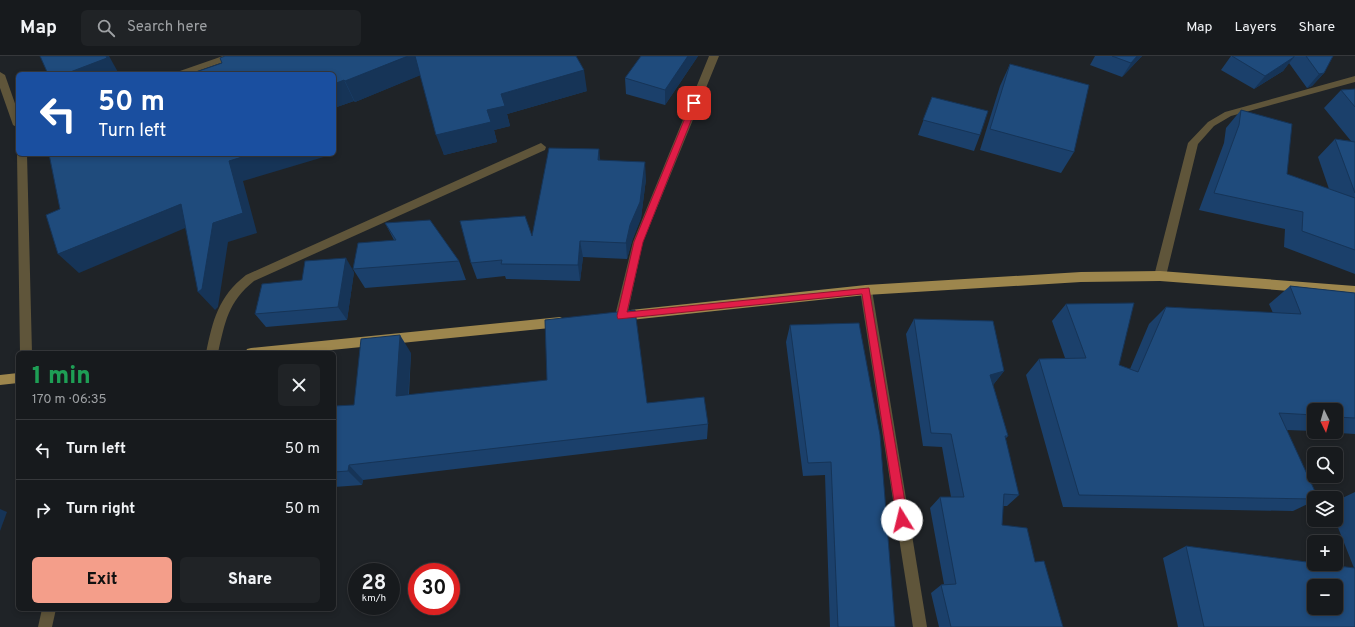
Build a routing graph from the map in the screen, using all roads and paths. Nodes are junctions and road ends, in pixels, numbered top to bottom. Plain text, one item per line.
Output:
1 (232, 56) edge
2 (714, 56) edge
3 (186, 72) edge
4 (0, 75) edge
5 (1355, 79) edge
6 (16, 119) edge
7 (541, 147) dead end
8 (22, 156) edge
9 (1160, 276) junction
10 (866, 290) junction
11 (1355, 291) edge
12 (621, 316) junction
13 (606, 318) edge
14 (574, 321) edge
15 (26, 351) edge
16 (212, 351) edge
17 (271, 351) edge
18 (16, 378) edge
19 (0, 380) edge
20 (49, 611) edge
21 (46, 627) edge
22 (920, 627) edge

1 - 3 street
2 - 12 street
4 - 6 street
5 - 9 street
7 - 16 street
8 - 15 street
9 - 10 main road
9 - 11 main road
10 - 12 main road
10 - 22 street
12 - 13 main road
14 - 17 main road
18 - 19 main road
20 - 21 street

